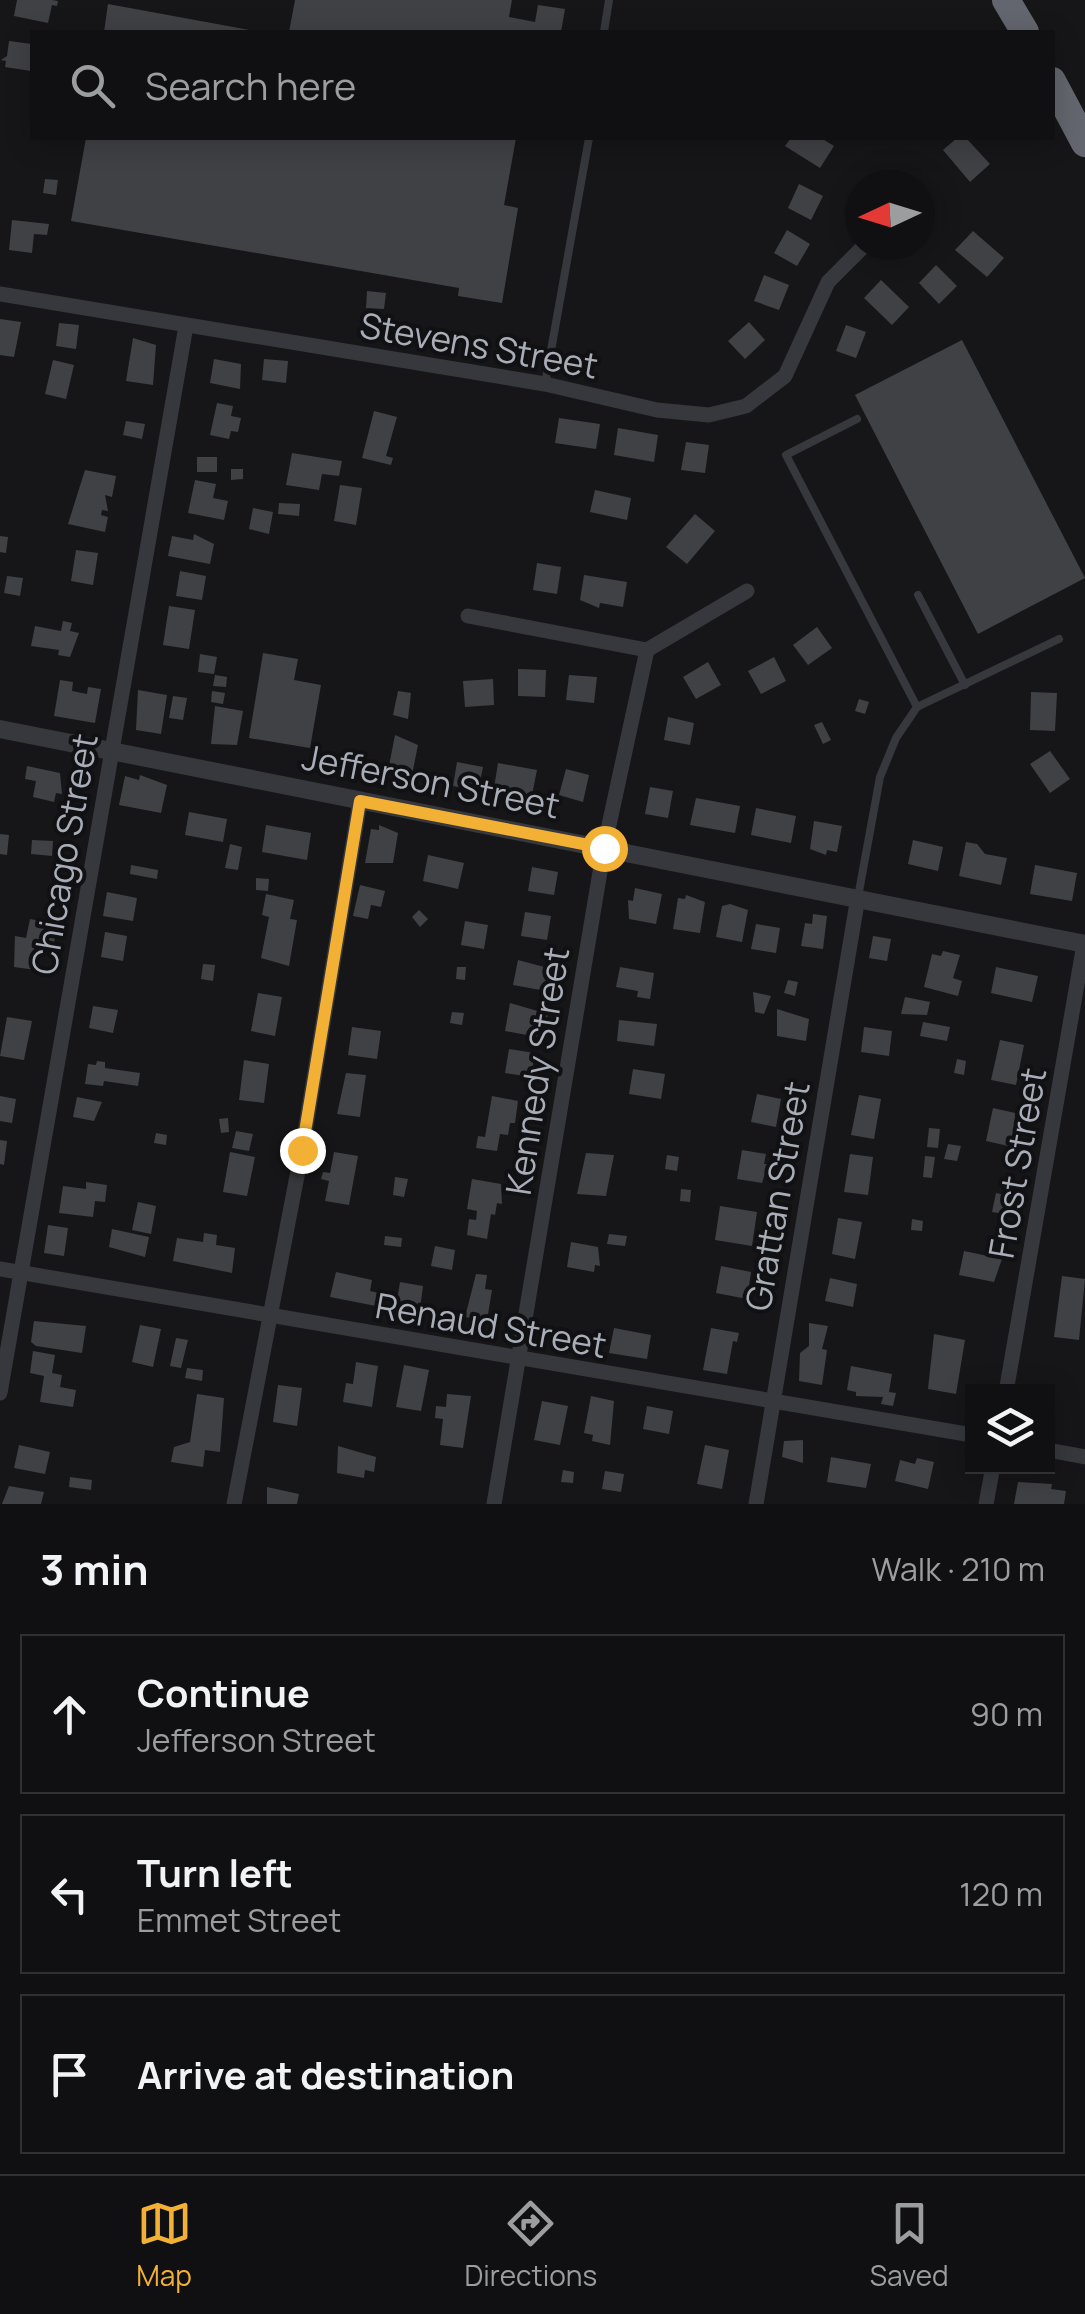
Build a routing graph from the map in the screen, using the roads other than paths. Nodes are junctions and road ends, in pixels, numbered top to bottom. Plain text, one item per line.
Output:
1 (609, 0) edge
2 (1006, 0) edge
3 (604, 30) edge
4 (1024, 30) edge
5 (1055, 88) edge
6 (589, 140) edge
7 (1085, 143) edge
8 (849, 260) edge
9 (0, 294) edge
10 (186, 326) junction
11 (546, 384) junction
12 (857, 419) dead end
13 (747, 591) dead end
14 (918, 595) dead end
15 (468, 616) dead end
16 (1059, 638) dead end
17 (647, 650) junction
18 (965, 685) junction
19 (917, 707) junction
20 (0, 729) edge
21 (112, 751) junction
22 (360, 801) junction
23 (604, 848) junction
24 (858, 897) junction
25 (1085, 944) edge
26 (0, 1269) edge
27 (20, 1272) junction
28 (270, 1316) junction
29 (519, 1360) junction
30 (1007, 1384) edge
31 (0, 1393) edge
32 (772, 1402) junction
33 (965, 1435) edge
34 (1055, 1451) edge
35 (1085, 1457) edge
36 (992, 1474) edge
37 (234, 1504) edge
38 (494, 1504) edge
39 (756, 1504) edge
40 (986, 1504) edge

1 - 3 lane
2 - 4 highway
5 - 7 highway
6 - 11 lane
8 - 11 street, Stevens Street
9 - 10 street, Stevens Street
10 - 11 street, Stevens Street
10 - 21 street, Chicago Street
12 - 19 lane
13 - 17 street
14 - 18 lane
15 - 17 street
16 - 18 lane
17 - 23 street, Kennedy Street
18 - 19 lane
19 - 24 lane
20 - 21 street, Jefferson Street
21 - 22 street, Jefferson Street
21 - 27 street, Chicago Street
22 - 23 street, Jefferson Street
22 - 28 street
23 - 24 street, Jefferson Street
23 - 29 street, Kennedy Street
24 - 25 street, Jefferson Street
24 - 32 street, Grattan Street
25 - 30 street, Frost Street
26 - 27 street, Renaud Street
27 - 28 street, Renaud Street
27 - 31 street, Chicago Street
28 - 29 street, Renaud Street
28 - 37 street
29 - 32 street, Renaud Street
29 - 38 street, Kennedy Street
32 - 33 street, Renaud Street
32 - 39 street, Grattan Street
34 - 35 street
36 - 40 street

